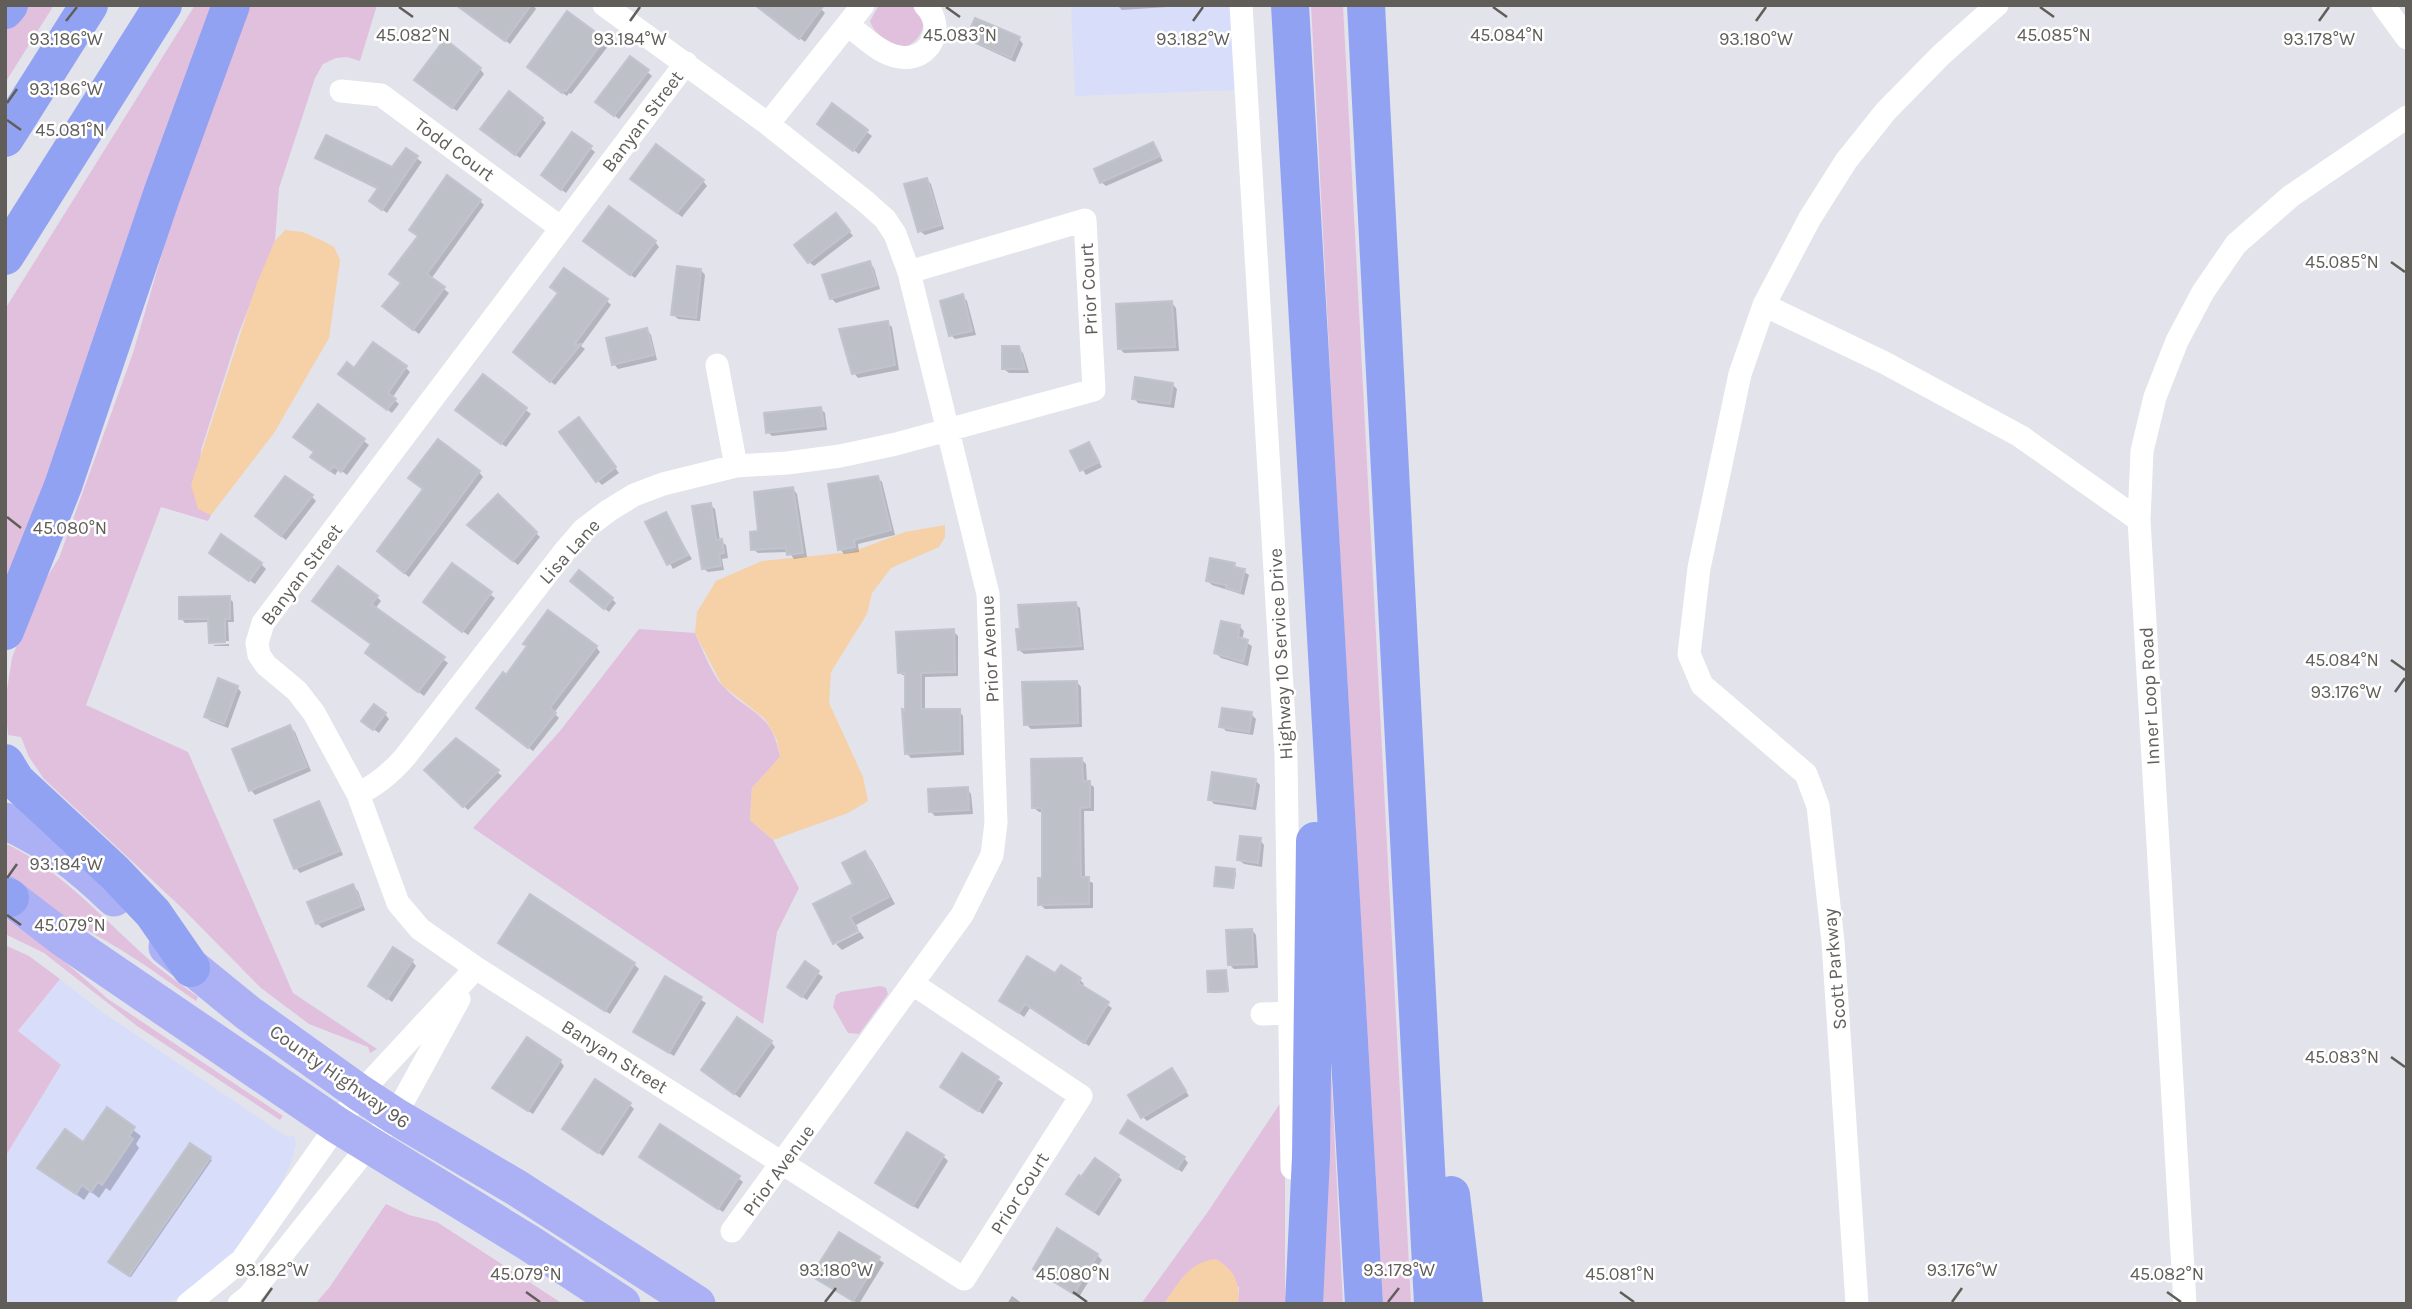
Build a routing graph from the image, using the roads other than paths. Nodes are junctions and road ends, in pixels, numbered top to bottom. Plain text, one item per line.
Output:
1 (9, 5) edge
2 (89, 5) edge
3 (163, 5) edge
4 (231, 5) edge
5 (604, 5) edge
6 (863, 5) edge
7 (925, 5) edge
8 (1241, 5) edge
9 (1290, 5) edge
10 (1366, 5) edge
11 (1997, 5) edge
12 (2383, 5) edge
13 (5, 10) edge
14 (848, 25) junction
15 (2407, 38) edge
16 (686, 63) junction
17 (341, 91) dead end
18 (2407, 117) edge
19 (768, 124) junction
20 (5, 138) edge
21 (561, 228) junction
22 (5, 256) edge
23 (909, 272) junction
24 (1764, 305) junction
25 (717, 365) dead end
26 (947, 430) junction
27 (736, 466) junction
28 (2139, 520) junction
29 (1323, 604) junction
30 (5, 631) edge
31 (5, 763) edge
32 (358, 794) junction
33 (5, 821) edge
34 (7, 896) edge
35 (1416, 947) junction
36 (191, 968) junction
37 (475, 968) junction
38 (913, 984) junction
39 (1290, 1013) junction
40 (1262, 1014) dead end
41 (360, 1093) junction
42 (395, 1116) junction
43 (337, 1125) junction
44 (369, 1144) junction
45 (783, 1162) junction
46 (732, 1231) dead end
47 (188, 1304) edge
48 (239, 1304) edge
49 (622, 1304) edge
50 (697, 1304) edge
51 (1293, 1304) edge
52 (1304, 1304) edge
53 (1364, 1304) edge
54 (1433, 1304) edge
55 (1464, 1304) edge
56 (1857, 1304) edge
57 (2185, 1304) edge

1 - 13 highway
2 - 20 highway
3 - 22 highway
4 - 30 highway
5 - 16 street, Prior Avenue
6 - 14 street
7 - 14 street
8 - 39 street, Highway 10 Service Drive
9 - 29 highway
10 - 35 highway
11 - 24 street
12 - 15 street
14 - 19 street
16 - 19 street, Prior Avenue
16 - 21 street, Banyan Street
17 - 21 street, Todd Court
18 - 28 street, Inner Loop Road
19 - 23 street, Prior Avenue
21 - 32 street, Banyan Street
23 - 26 street, Prior Avenue
23 - 26 street, Prior Court
24 - 28 street
24 - 56 street, Scott Parkway
25 - 27 street
26 - 27 street, Lisa Lane
26 - 38 street, Prior Avenue
27 - 32 street, Lisa Lane
28 - 57 street, Inner Loop Road
29 - 52 highway
29 - 53 highway
31 - 36 highway
32 - 37 street, Banyan Street
33 - 36 main road, County Highway 96
34 - 43 main road, County Highway 96
35 - 54 highway
35 - 55 highway
36 - 41 main road, County Highway 96
37 - 41 street
37 - 42 street
37 - 45 street, Banyan Street
38 - 45 street, Prior Avenue
38 - 45 street, Prior Court
39 - 40 street
39 - 51 street, Highway 10 Service Drive
41 - 42 main road, County Highway 96
41 - 43 street
42 - 44 street
42 - 50 main road, County Highway 96
43 - 44 main road, County Highway 96
43 - 47 street
44 - 48 street
44 - 49 main road, County Highway 96
45 - 46 street, Prior Avenue

